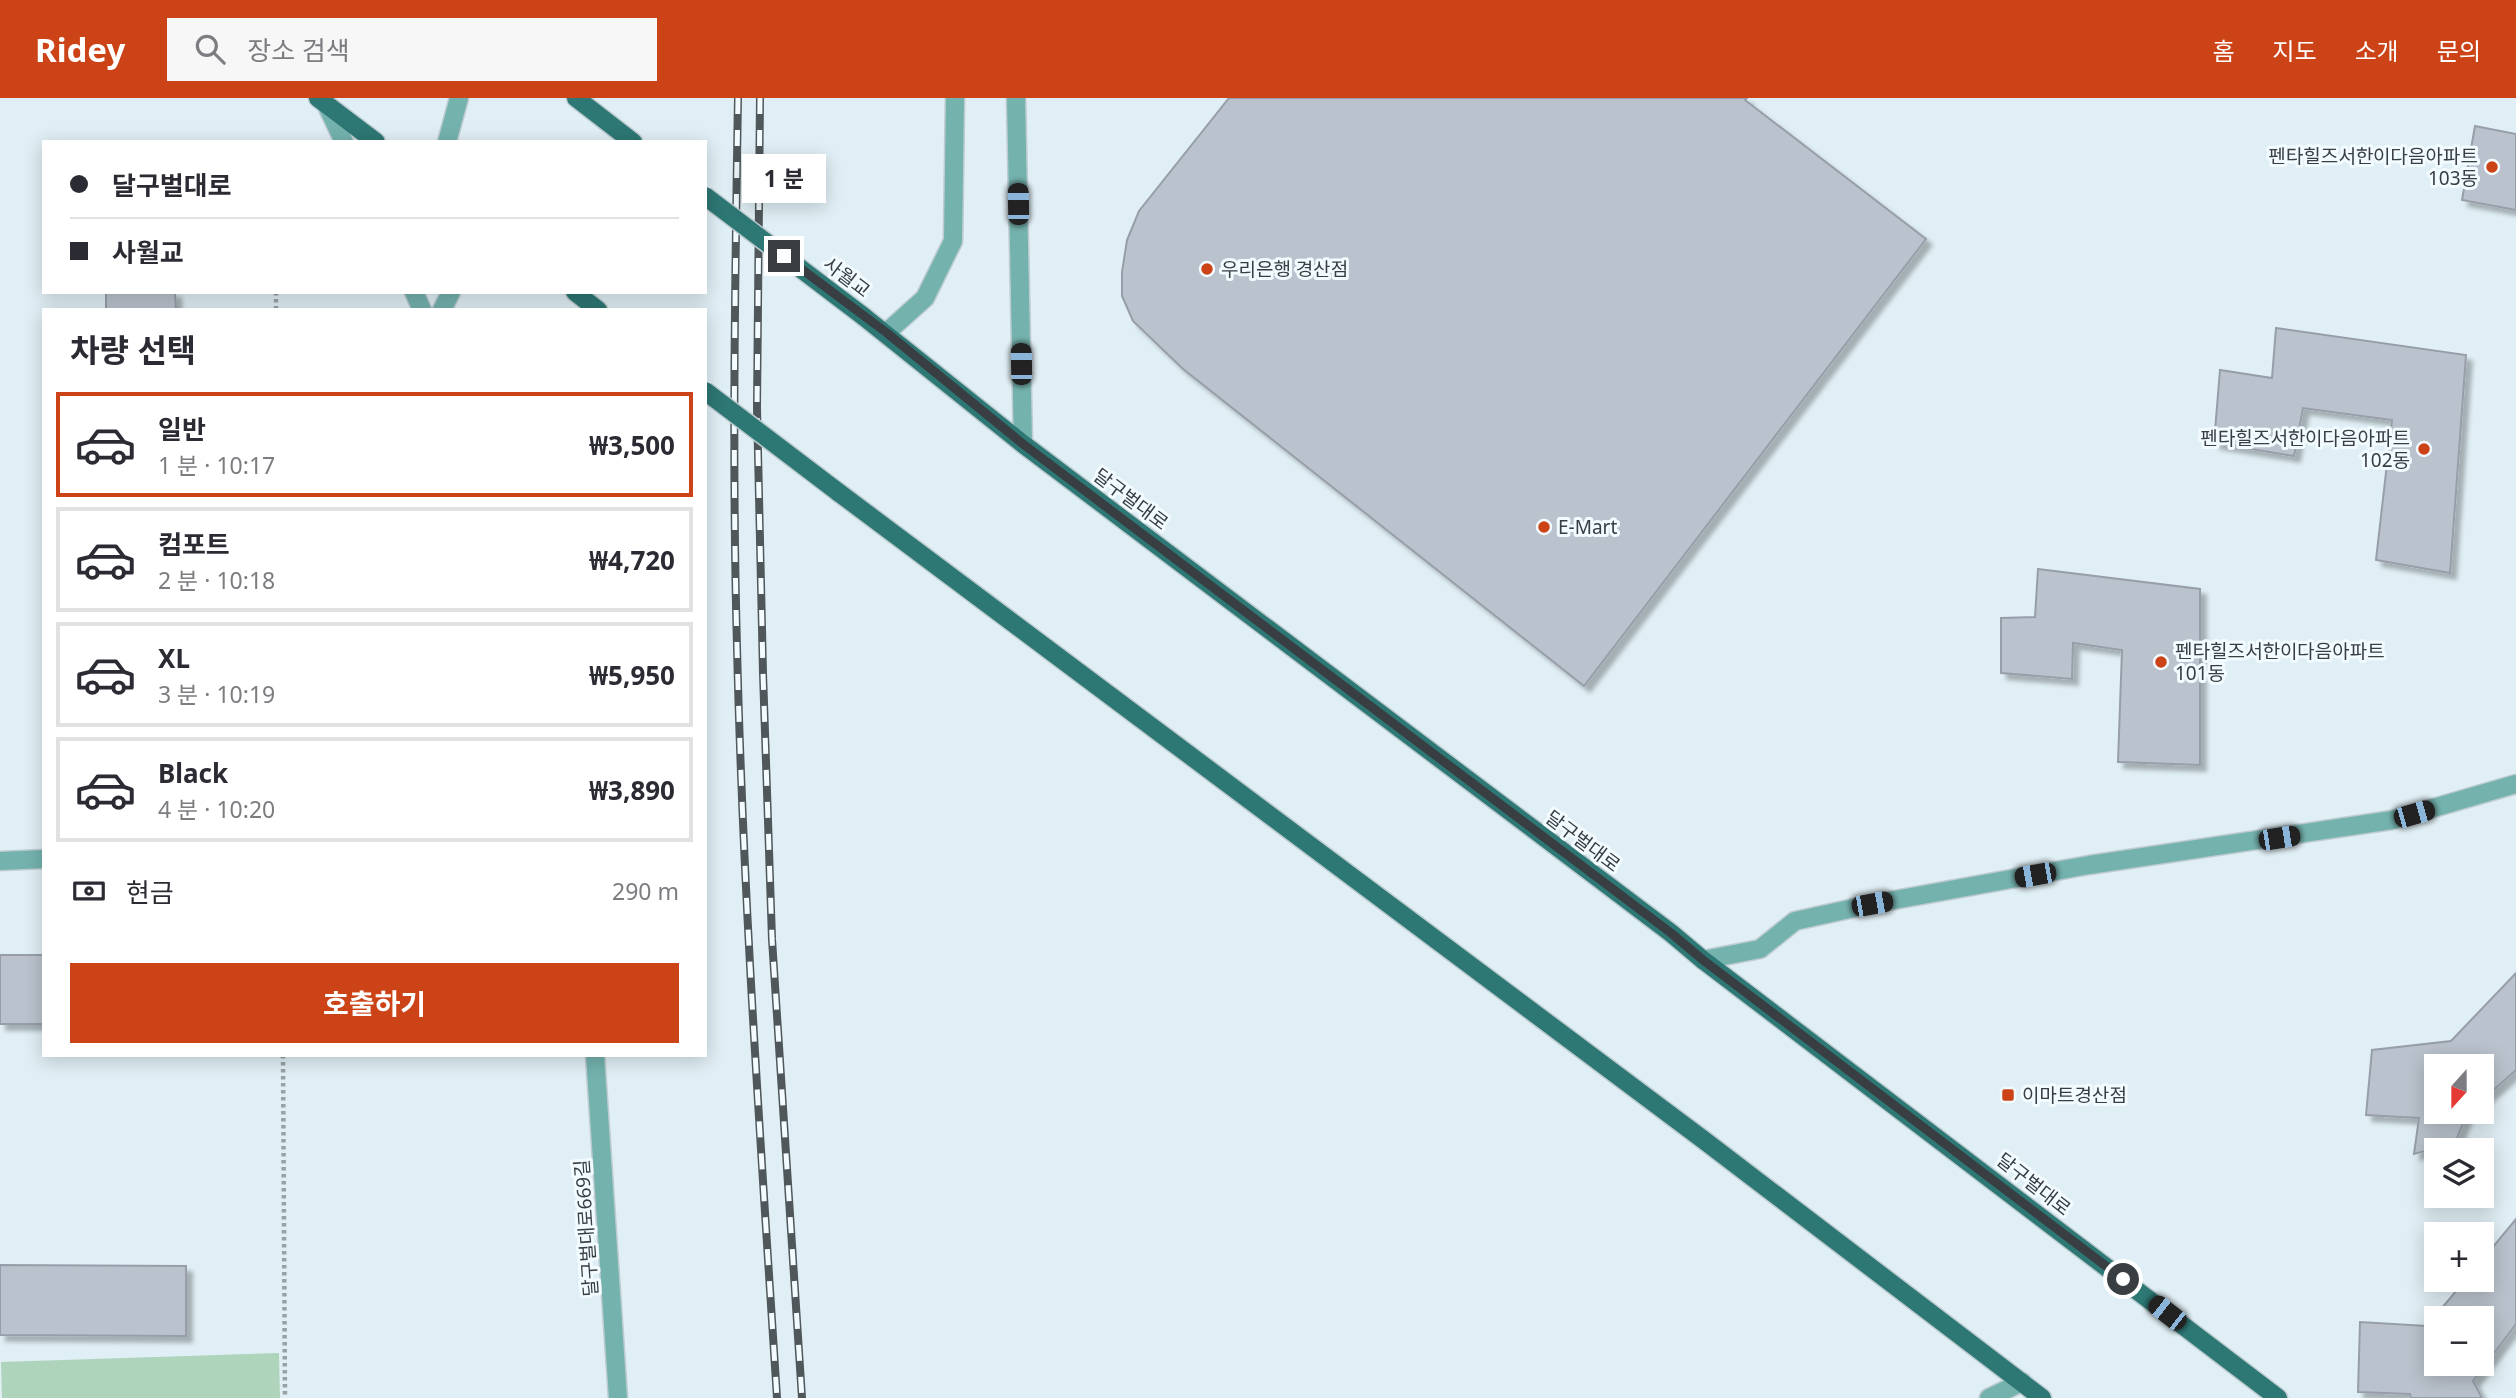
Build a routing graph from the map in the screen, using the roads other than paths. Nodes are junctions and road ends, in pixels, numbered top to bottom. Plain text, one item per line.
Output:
1 (460, 98) edge
2 (955, 98) edge
3 (1016, 98) edge
4 (576, 99) edge
5 (322, 101) edge
6 (343, 140) edge
7 (373, 140) edge
8 (448, 140) edge
9 (630, 140) edge
10 (707, 198) edge
11 (578, 294) edge
12 (595, 308) edge
13 (863, 316) joint
14 (887, 333) junction
15 (707, 393) edge
16 (1023, 444) junction
17 (2516, 783) edge
18 (42, 859) edge
19 (0, 861) edge
20 (1703, 960) junction
21 (595, 1057) edge
22 (2022, 1382) junction
23 (618, 1398) edge
24 (1989, 1398) edge
25 (2042, 1398) edge
26 (2278, 1398) edge

1 - 8 street
2 - 14 street
3 - 16 street
4 - 9 main road
5 - 6 street
5 - 7 main road
10 - 13 main road, 사월교, bridge
11 - 12 main road
13 - 14 main road, 달구벌대로
14 - 16 main road, 달구벌대로
15 - 22 main road, bridge
16 - 20 main road, 달구벌대로
17 - 20 street
18 - 19 street
20 - 26 main road, 달구벌대로
21 - 23 street, 달구벌대로669길
22 - 24 street
22 - 25 main road

